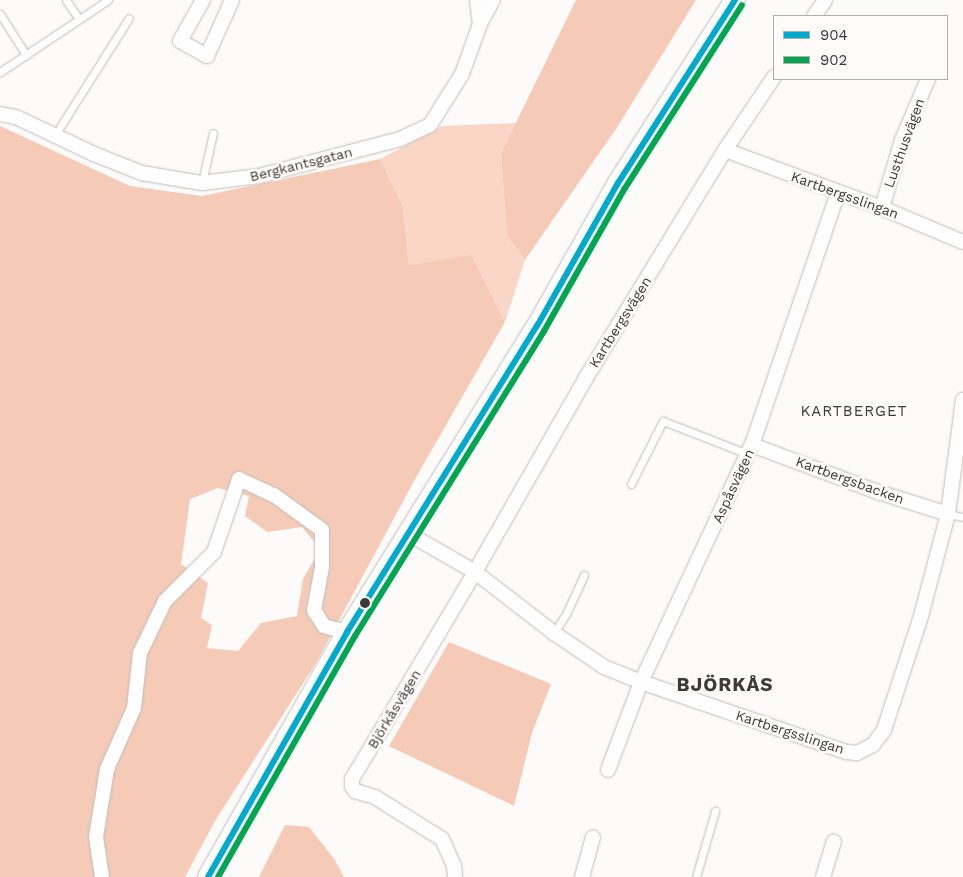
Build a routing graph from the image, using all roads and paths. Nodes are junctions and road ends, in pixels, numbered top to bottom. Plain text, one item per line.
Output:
1 (66, 0) edge
2 (108, 0) edge
3 (203, 0) edge
4 (232, 0) edge
5 (477, 0) edge
6 (493, 0) edge
7 (735, 0) edge
8 (825, 0) edge
9 (0, 14) edge
10 (815, 15) edge
11 (129, 18) dead end
12 (79, 19) junction
13 (480, 24) junction
14 (26, 55) junction
15 (0, 72) edge
16 (773, 79) edge
17 (928, 80) edge
18 (0, 114) edge
19 (213, 133) dead end
20 (54, 135) junction
21 (726, 150) junction
22 (202, 183) junction
23 (838, 193) junction
24 (882, 208) junction
25 (963, 242) edge
26 (963, 400) edge
27 (750, 450) junction
28 (631, 484) dead end
29 (948, 514) junction
30 (963, 517) edge
31 (409, 534) junction
32 (475, 572) junction
33 (584, 576) dead end
34 (347, 632) junction
35 (554, 633) junction
36 (641, 682) junction
37 (608, 770) dead end
38 (715, 811) dead end
39 (593, 837) dead end
40 (834, 842) dead end
41 (102, 877) edge
42 (208, 877) edge
43 (456, 877) edge
44 (582, 877) edge
45 (696, 877) edge
46 (823, 877) edge

1 - 12 lane
2 - 12 lane
3 - 4 street
5 - 13 street
6 - 13 street
7 - 31 main road
8 - 10 street
9 - 14 lane
11 - 20 lane
12 - 14 lane
13 - 22 street, Bergkantsgatan
14 - 15 lane
16 - 21 street, Kartbergsvägen
17 - 24 street, Lusthusvägen
18 - 20 street, Bergkantsgatan
19 - 22 lane
20 - 22 street, Bergkantsgatan
21 - 23 street, Kartbergsslingan
21 - 32 street, Kartbergsvägen
23 - 24 street, Kartbergsslingan
23 - 27 street, Aspåsvägen
24 - 25 street, Kartbergsslingan
26 - 29 street, Kartbergsslingan
27 - 28 lane
27 - 29 street, Kartbergsbacken
27 - 36 street, Aspåsvägen
29 - 30 lane
29 - 36 street, Kartbergsslingan
31 - 32 street
31 - 34 main road
32 - 35 street, Kartbergsslingan
32 - 43 street, Björkåsvägen
33 - 35 lane
34 - 41 street
34 - 42 main road
35 - 36 street, Kartbergsslingan
36 - 37 street, Aspåsvägen
38 - 45 lane
39 - 44 street
40 - 46 street

